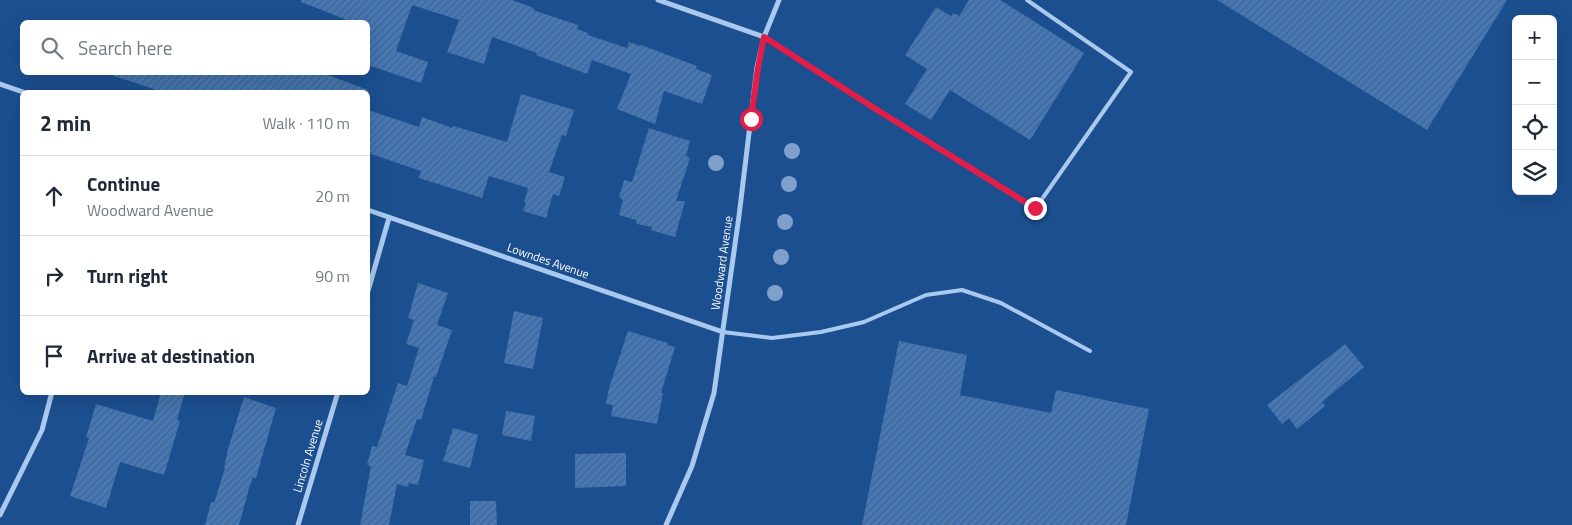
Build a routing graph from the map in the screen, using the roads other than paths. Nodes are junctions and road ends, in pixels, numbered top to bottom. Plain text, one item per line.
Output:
1 (658, 0) edge
2 (779, 0) edge
3 (1027, 0) edge
4 (764, 37) junction
5 (0, 84) edge
6 (20, 91) edge
7 (370, 211) edge
8 (389, 218) junction
9 (370, 284) edge
10 (723, 332) junction
11 (1090, 351) dead end
12 (51, 395) edge
13 (337, 395) edge
14 (0, 515) edge
15 (298, 525) edge
16 (666, 525) edge

1 - 4 street
2 - 4 street, Woodward Avenue
3 - 4 lane
4 - 10 street, Woodward Avenue
5 - 6 street
7 - 8 street, Lowndes Avenue
8 - 9 street
8 - 10 street, Lowndes Avenue
10 - 11 lane
10 - 16 street, Woodward Avenue
12 - 14 street
13 - 15 street, Lincoln Avenue

